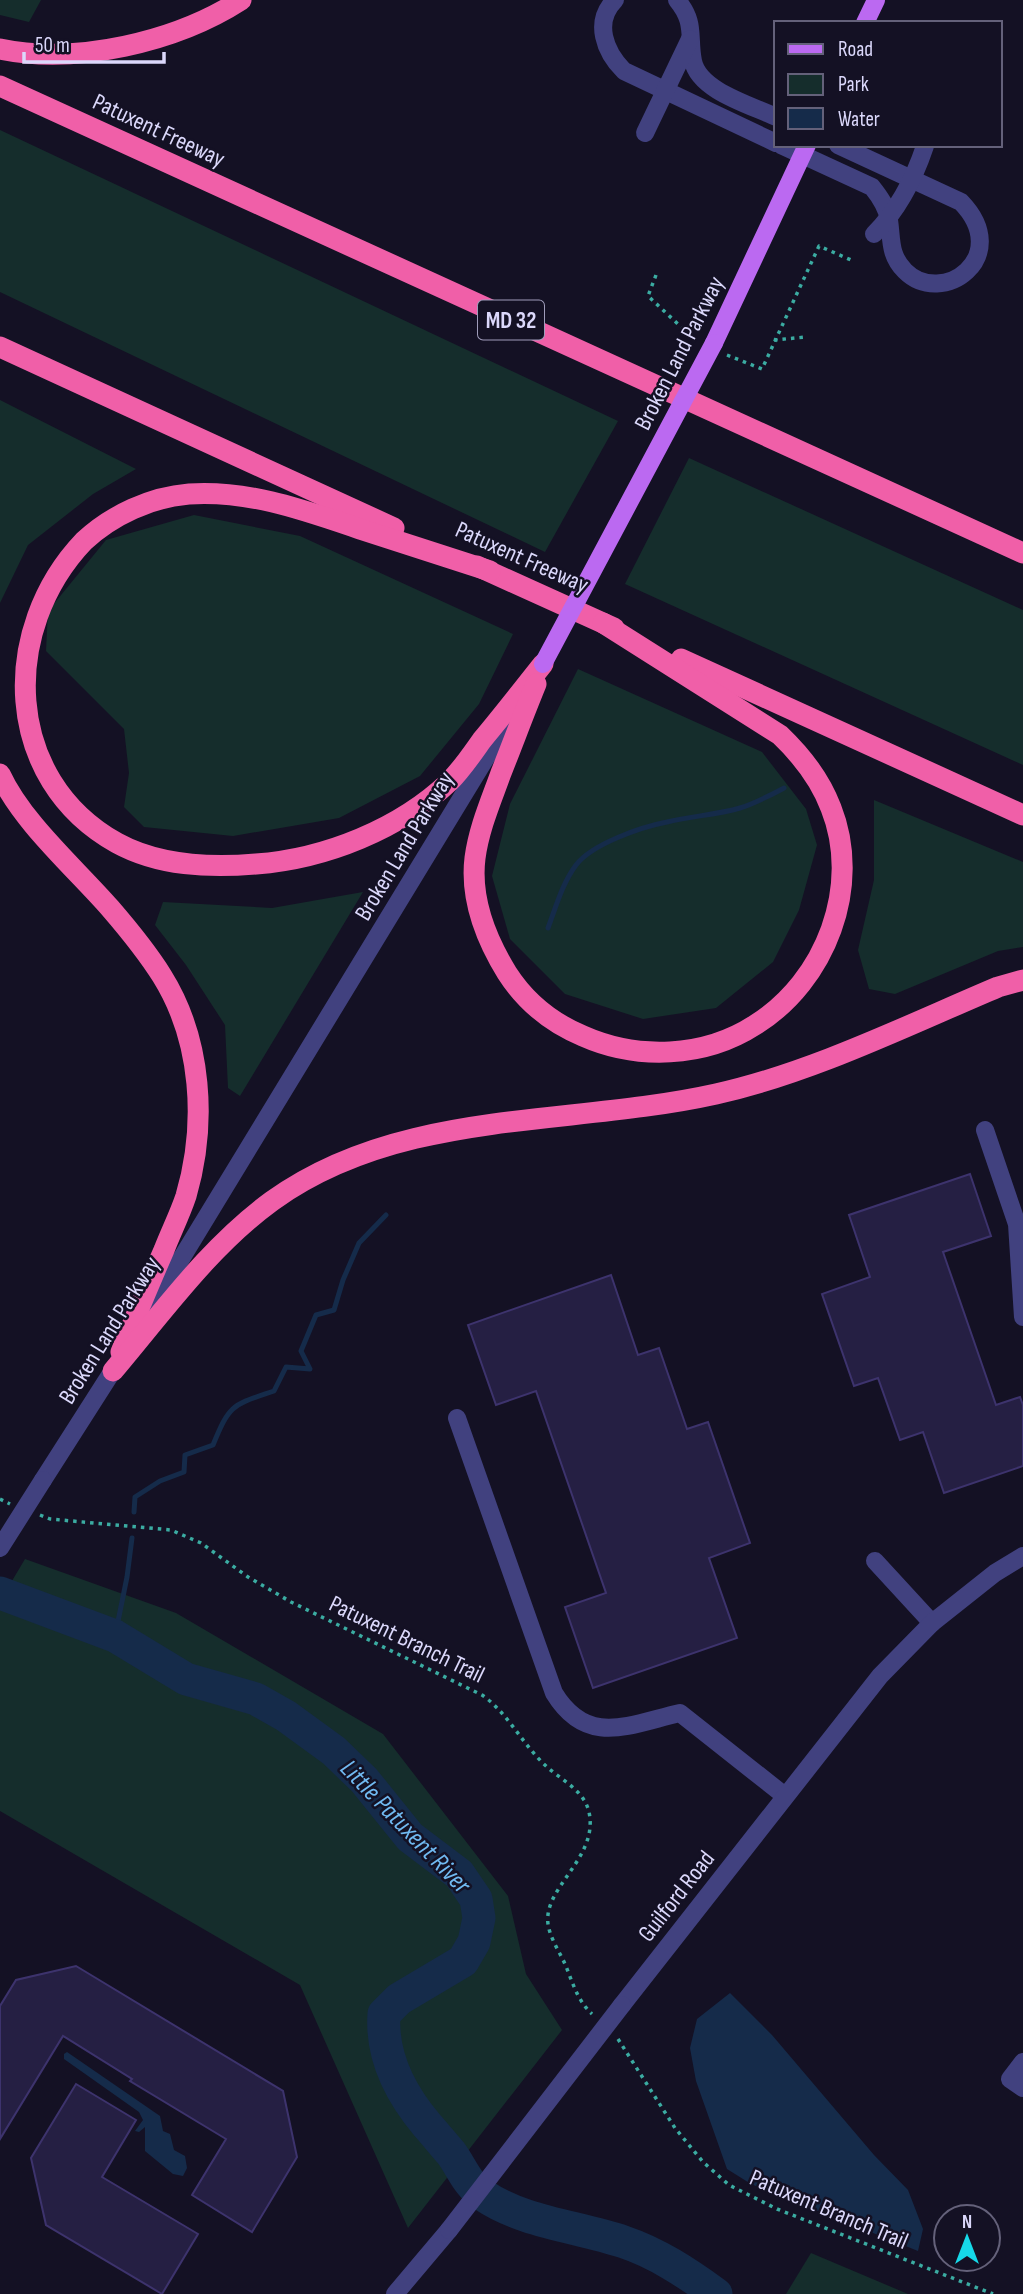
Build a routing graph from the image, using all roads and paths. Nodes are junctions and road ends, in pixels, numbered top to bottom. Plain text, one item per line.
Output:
1 (241, 0) edge
2 (615, 0) edge
3 (677, 0) edge
4 (876, 0) edge
5 (866, 21) edge
6 (692, 35) junction
7 (0, 49) edge
8 (0, 86) edge
9 (665, 90) junction
10 (774, 116) edge
11 (645, 134) dead end
12 (774, 142) edge
13 (842, 147) edge
14 (925, 147) edge
15 (804, 150) edge
16 (913, 180) junction
17 (889, 219) junction
18 (874, 234) dead end
19 (806, 337) dead end
20 (774, 340) dead end
21 (0, 347) edge
22 (1023, 553) edge
23 (490, 571) junction
24 (603, 623) junction
25 (543, 664) junction
26 (0, 774) edge
27 (1023, 816) edge
28 (1023, 980) edge
29 (985, 1130) dead end
30 (1023, 1317) edge
31 (113, 1371) junction
32 (457, 1419) dead end
33 (0, 1499) edge
34 (15, 1506) dead end
35 (38, 1514) dead end
36 (0, 1548) edge
37 (1023, 1556) edge
38 (875, 1560) dead end
39 (932, 1623) junction
40 (785, 1796) junction
41 (593, 2015) dead end
42 (613, 2035) dead end
43 (1023, 2062) edge
44 (1023, 2088) edge
45 (395, 2294) edge
46 (993, 2294) edge

1 - 7 highway
2 - 9 street
3 - 6 street
4 - 5 main road
6 - 9 street
6 - 10 street
8 - 22 highway, Patuxent Freeway / MD 32
9 - 11 street
9 - 12 street
13 - 16 street
14 - 16 street
15 - 17 street
15 - 25 main road, Broken Land Parkway, bridge
16 - 17 street
16 - 17 street
17 - 18 street
19 - 20 path
21 - 23 highway, Patuxent Freeway
23 - 24 highway, Patuxent Freeway
23 - 25 highway
24 - 25 highway
24 - 27 highway, Patuxent Freeway
25 - 31 street, Broken Land Parkway
26 - 31 highway
28 - 31 highway
29 - 30 street
31 - 36 street, Broken Land Parkway, bridge
32 - 40 street
33 - 34 path
35 - 41 path, Patuxent Branch Trail
37 - 39 street, Guilford Road
38 - 39 street
39 - 40 street, Guilford Road
40 - 45 street, Guilford Road, bridge
42 - 46 path, Patuxent Branch Trail
43 - 44 street

